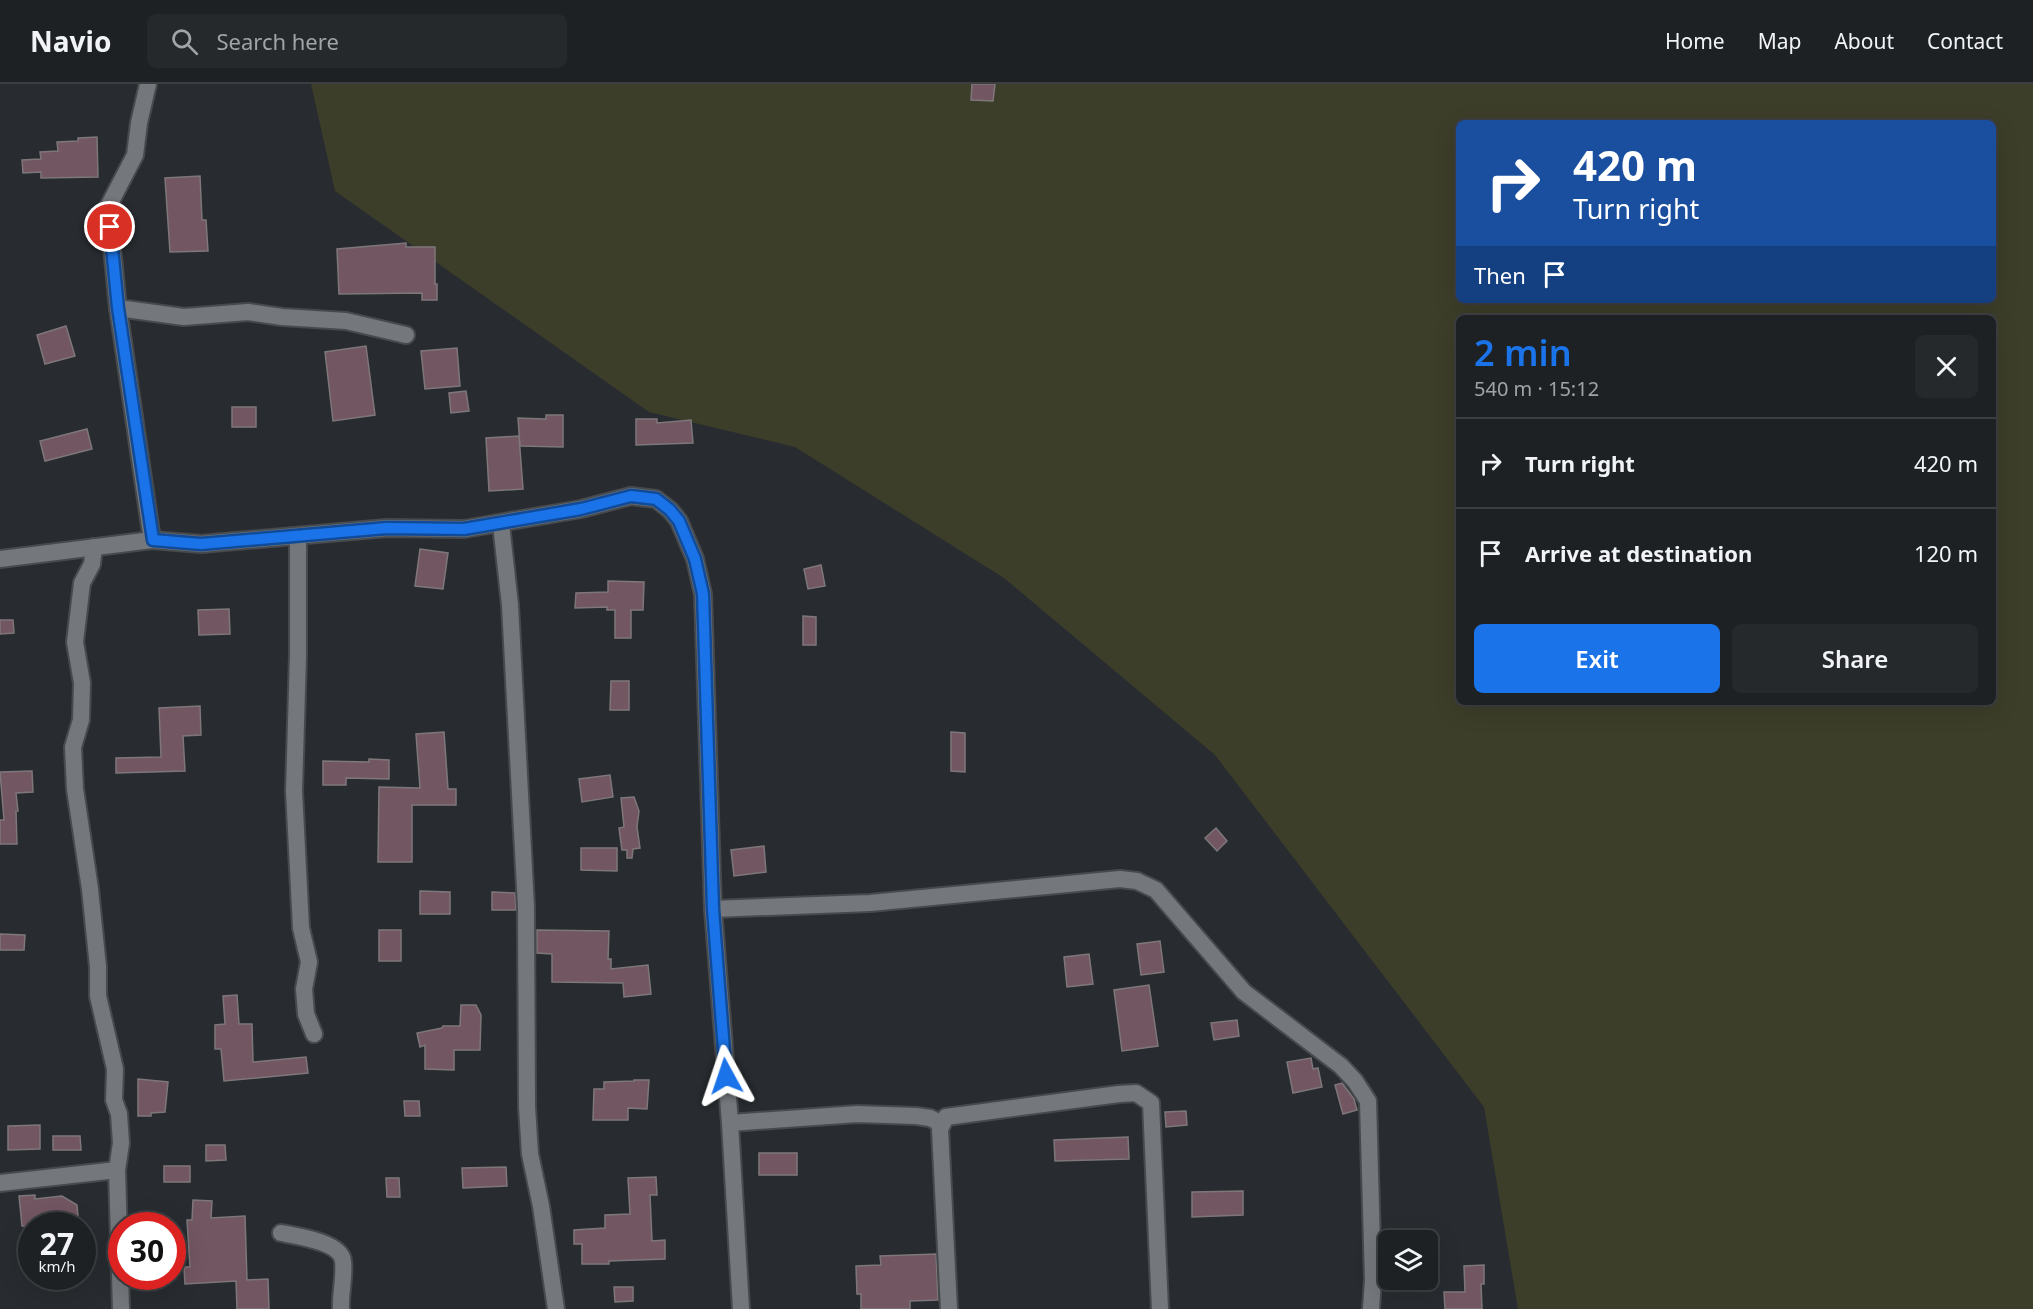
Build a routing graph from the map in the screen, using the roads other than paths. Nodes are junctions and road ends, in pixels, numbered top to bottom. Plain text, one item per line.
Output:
1 (148, 84) edge
2 (118, 308) junction
3 (406, 335) dead end
4 (501, 524) junction
5 (298, 536) junction
6 (153, 540) junction
7 (94, 547) junction
8 (0, 559) edge
9 (713, 909) junction
10 (314, 1034) dead end
11 (730, 1123) junction
12 (942, 1124) junction
13 (117, 1170) junction
14 (0, 1182) edge
15 (281, 1233) dead end
16 (121, 1309) edge
17 (341, 1309) edge
18 (556, 1309) edge
19 (741, 1309) edge
20 (949, 1309) edge
21 (1160, 1309) edge
22 (1371, 1309) edge

1 - 2 street
2 - 3 street
2 - 6 street
4 - 5 street
4 - 9 street
4 - 18 street
5 - 6 street
5 - 10 street
6 - 7 street
7 - 8 street
7 - 13 street
9 - 11 street
9 - 22 street
11 - 12 street
11 - 19 street
12 - 20 street
12 - 21 street
13 - 14 street
13 - 16 street
15 - 17 street

